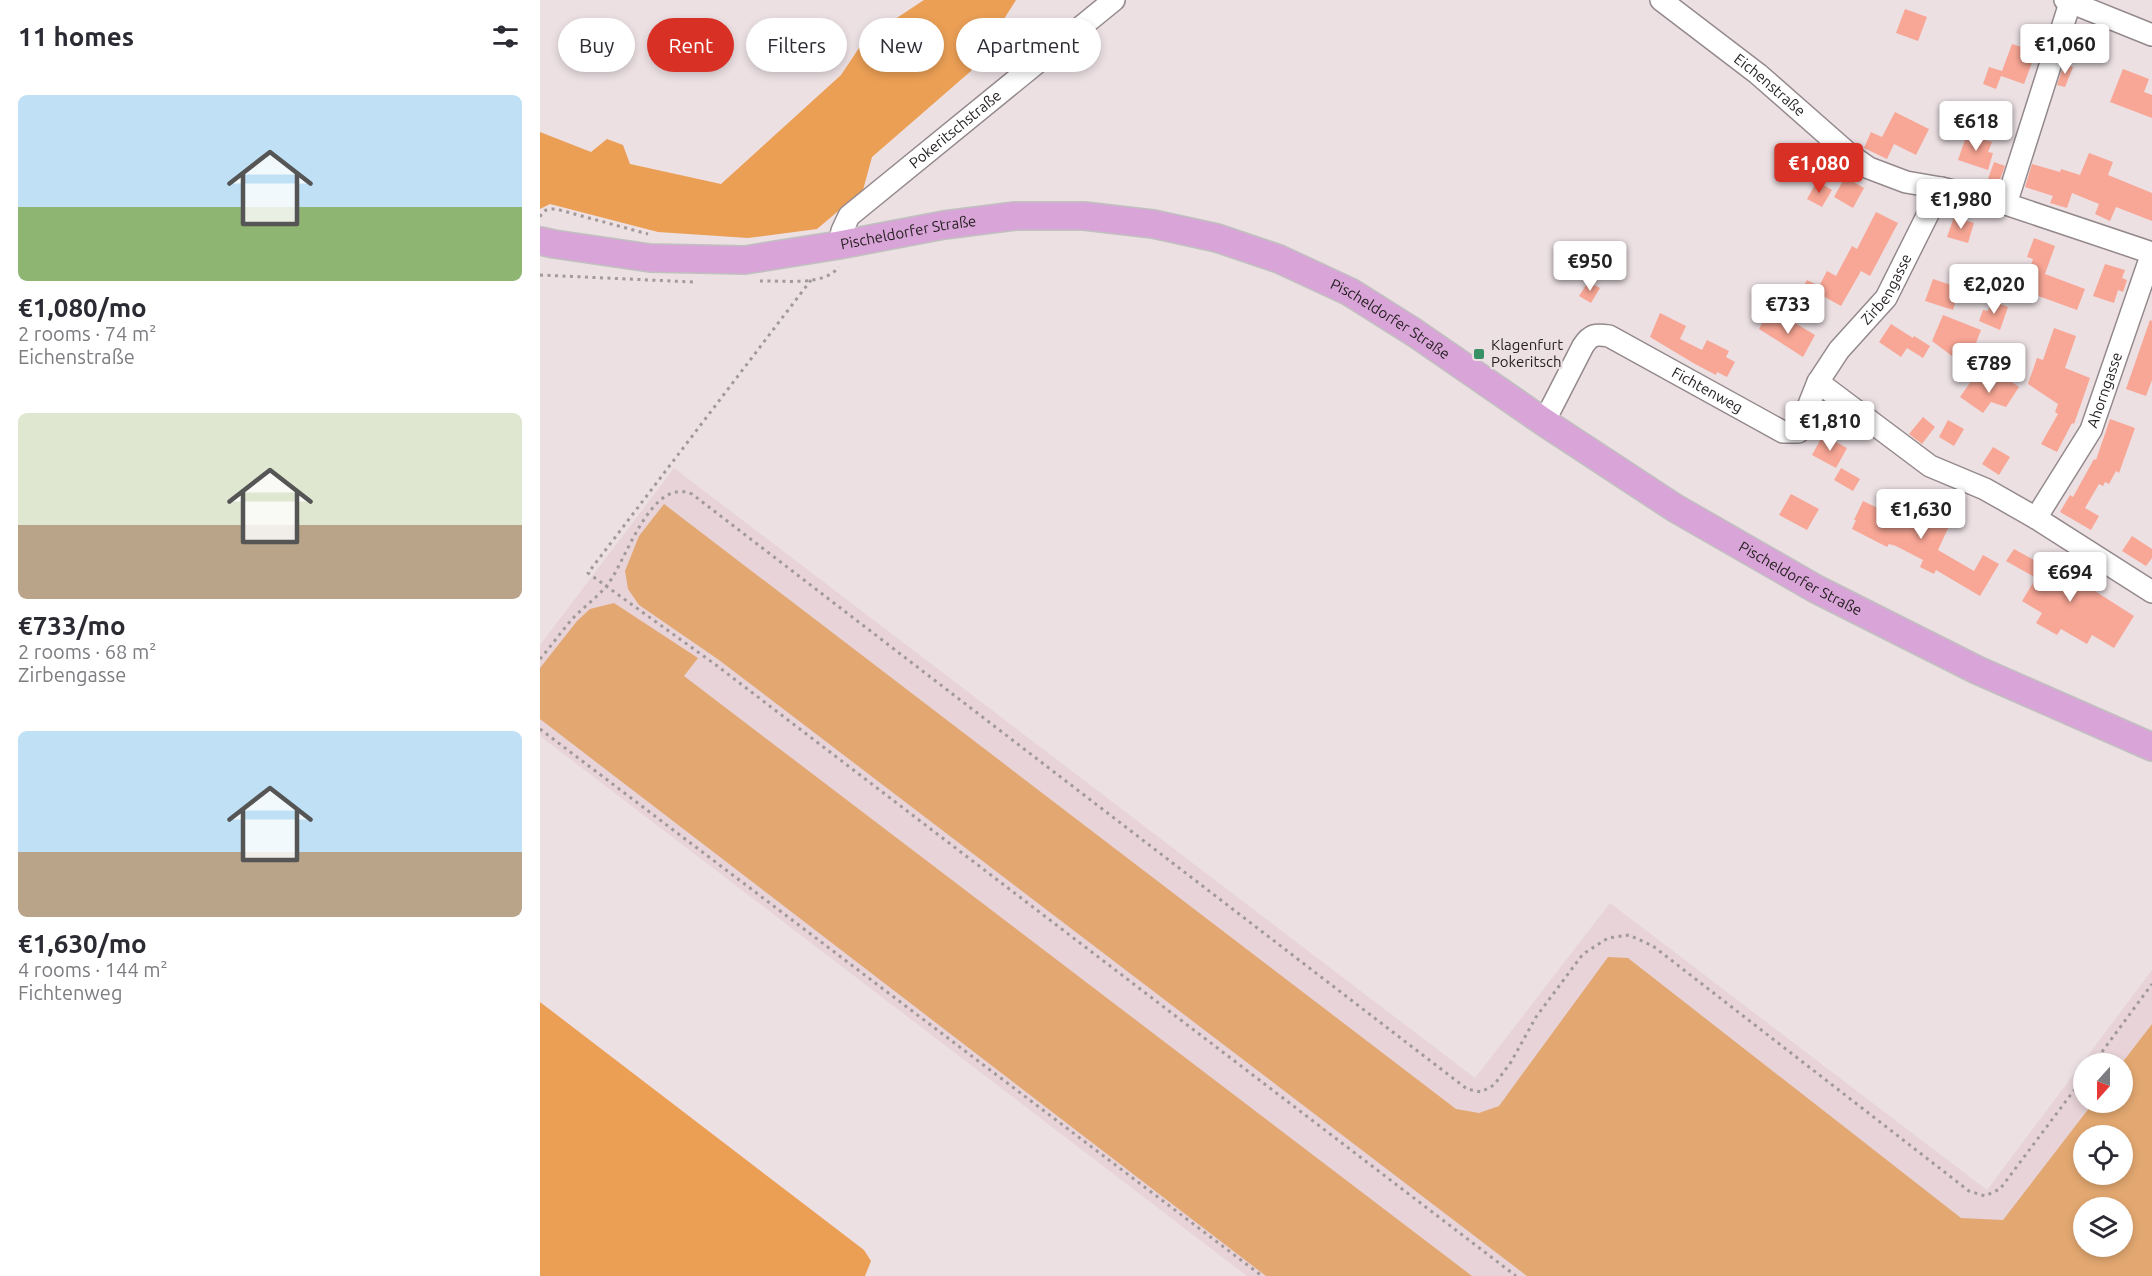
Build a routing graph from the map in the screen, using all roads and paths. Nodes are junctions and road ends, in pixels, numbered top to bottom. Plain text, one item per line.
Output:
1 (1114, 0) edge
2 (1662, 0) edge
3 (2068, 1) edge
4 (2152, 35) edge
5 (1941, 188) junction
6 (2006, 204) junction
7 (540, 217) edge
8 (658, 237) dead end
9 (540, 241) edge
10 (839, 245) junction
11 (2152, 253) edge
12 (812, 280) dead end
13 (1818, 382) junction
14 (1544, 422) junction
15 (2036, 518) junction
16 (606, 587) junction
17 (2152, 592) edge
18 (540, 659) edge
19 (540, 729) edge
20 (2152, 747) edge
21 (2152, 984) edge
22 (2101, 1053) edge
23 (2073, 1092) edge
24 (1262, 1276) edge
25 (1516, 1276) edge

1 - 10 street, Pokeritschstraße
2 - 5 street, Eichenstraße
3 - 4 street
3 - 6 street
5 - 6 street, Eichenstraße
5 - 13 street, Zirbengasse
6 - 11 street, Eichenstraße
7 - 8 path
9 - 10 main road, Pischeldorfer Straße
10 - 14 main road, Pischeldorfer Straße
11 - 15 street, Ahorngasse
12 - 16 path
13 - 14 street, Fichtenweg
13 - 15 street
14 - 20 main road, Pischeldorfer Straße
15 - 17 street
16 - 18 path
16 - 23 path
16 - 25 path
19 - 24 path
21 - 22 path

